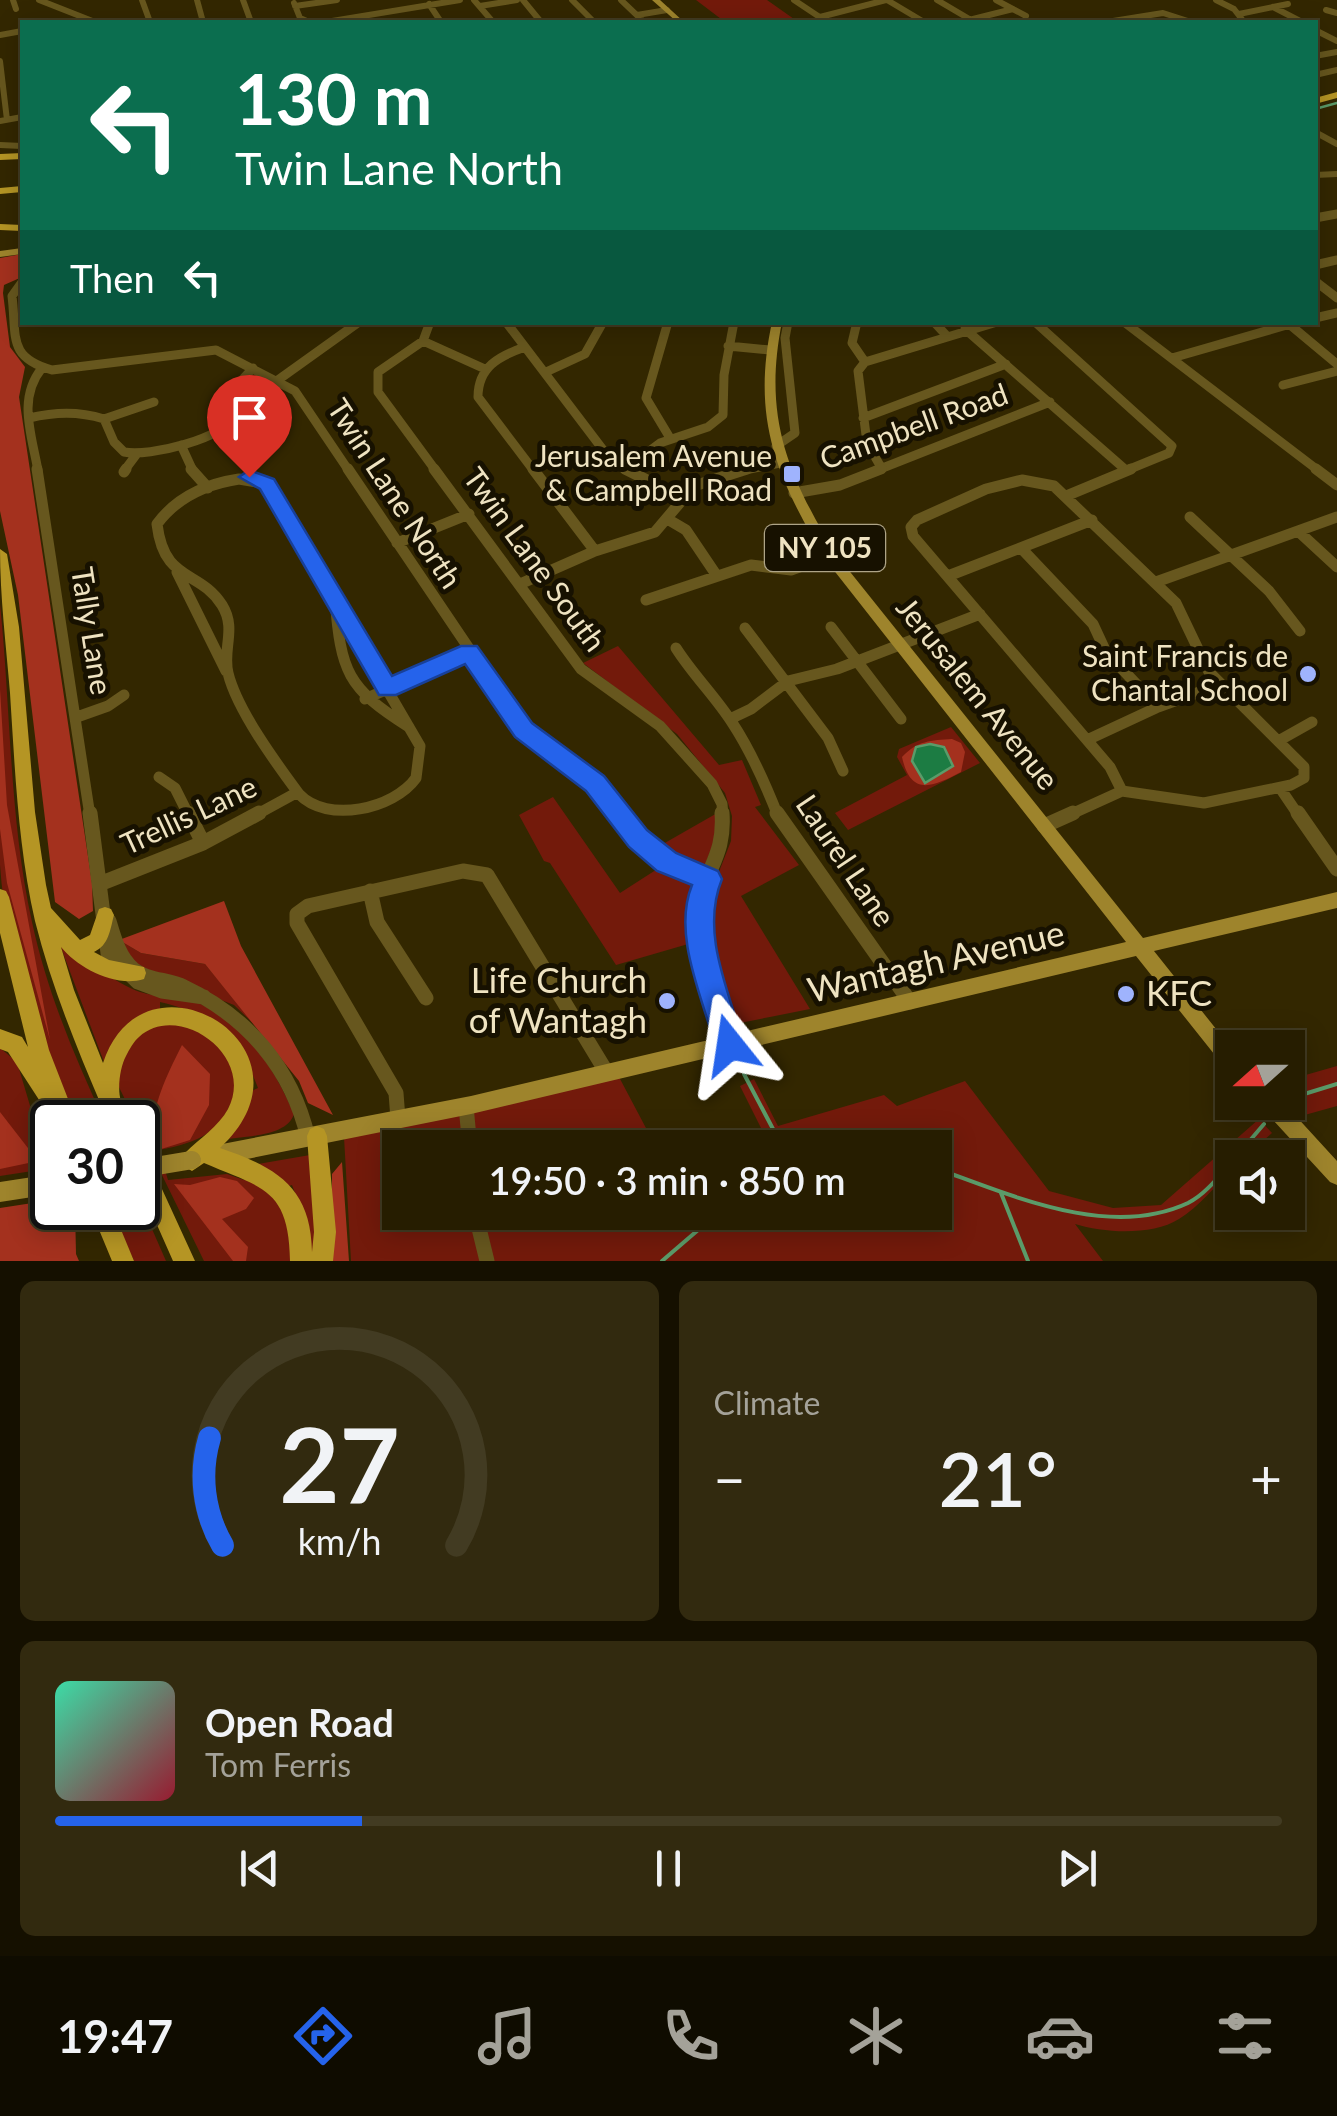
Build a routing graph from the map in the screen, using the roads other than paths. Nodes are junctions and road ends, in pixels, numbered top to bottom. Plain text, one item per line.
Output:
1 (13, 0) edge
2 (39, 0) edge
3 (337, 0) edge
4 (460, 0) edge
5 (520, 0) edge
6 (572, 0) edge
7 (620, 0) edge
8 (656, 0) edge
9 (796, 0) edge
10 (886, 0) edge
11 (937, 0) edge
12 (996, 0) edge
13 (1216, 0) edge
14 (294, 3) edge
15 (477, 3) edge
16 (430, 4) junction
17 (1288, 4) dead end
18 (1274, 7) junction
19 (16, 9) dead end
20 (1013, 9) junction
21 (667, 10) junction
22 (1326, 10) dead end
23 (64, 11) junction
24 (384, 11) junction
25 (1238, 14) junction
26 (1337, 14) edge
27 (637, 16) junction
28 (1026, 16) dead end
29 (56, 17) dead end
30 (820, 17) junction
31 (1127, 18) junction
32 (92, 20) edge
33 (337, 20) edge
34 (389, 20) edge
35 (440, 20) edge
36 (539, 20) edge
37 (592, 20) edge
38 (642, 20) edge
39 (679, 20) edge
40 (825, 20) edge
41 (921, 20) edge
42 (971, 20) joint
43 (1120, 20) edge
44 (1132, 20) edge
45 (1185, 20) edge
46 (1242, 20) edge
47 (1298, 20) edge
48 (0, 61) edge
49 (3, 120) edge
50 (20, 285) edge
51 (355, 325) edge
52 (429, 325) edge
53 (508, 325) edge
54 (600, 325) edge
55 (667, 325) edge
56 (733, 325) edge
57 (776, 325) edge
58 (787, 325) edge
59 (856, 325) edge
60 (937, 325) edge
61 (983, 325) edge
62 (1038, 325) edge
63 (1128, 325) edge
64 (1289, 325) edge
65 (1294, 325) edge
66 (965, 329) junction
67 (946, 334) junction
68 (424, 341) junction
69 (728, 342) junction
70 (525, 346) junction
71 (770, 347) junction
72 (1172, 358) junction
73 (865, 362) junction
74 (1006, 364) junction
75 (42, 368) junction
76 (254, 368) junction
77 (485, 368) junction
78 (1337, 368) edge
79 (546, 372) junction
80 (278, 380) junction
81 (1283, 385) dead end
82 (154, 402) dead end
83 (1050, 402) junction
84 (30, 418) junction
85 (863, 418) junction
86 (104, 419) junction
87 (670, 438) junction
88 (180, 445) junction
89 (776, 446) junction
90 (136, 456) junction
91 (780, 463) junction
92 (625, 469) junction
93 (882, 469) junction
94 (1127, 470) junction
95 (124, 472) dead end
96 (1337, 485) edge
97 (208, 488) junction
98 (794, 493) junction
99 (1066, 496) junction
100 (684, 498) junction
101 (469, 514) junction
102 (1190, 517) dead end
103 (1337, 518) edge
104 (669, 520) junction
105 (1092, 520) junction
106 (1298, 532) junction
107 (397, 543) junction
108 (1021, 548) junction
109 (594, 551) junction
110 (0, 554) edge
111 (1232, 555) junction
112 (830, 556) junction
113 (1337, 567) edge
114 (176, 572) junction
115 (717, 576) junction
116 (948, 576) junction
117 (1156, 582) junction
118 (520, 584) junction
119 (335, 599) junction
120 (646, 600) dead end
121 (980, 614) junction
122 (831, 627) dead end
123 (745, 628) dead end
124 (1300, 630) dead end
125 (900, 646) junction
126 (676, 648) dead end
127 (469, 652) junction
128 (857, 661) junction
129 (227, 673) junction
130 (788, 682) junction
131 (1219, 686) junction
132 (388, 689) junction
133 (124, 695) dead end
134 (365, 698) junction
135 (1158, 707) junction
136 (78, 717) junction
137 (730, 719) junction
138 (900, 719) dead end
139 (1312, 722) dead end
140 (409, 727) junction
141 (1087, 740) junction
142 (1280, 740) junction
143 (843, 771) dead end
144 (159, 777) dead end
145 (1280, 788) junction
146 (1122, 791) junction
147 (296, 793) junction
148 (1044, 826) junction
149 (202, 843) junction
150 (1337, 870) edge
151 (708, 879) junction
152 (102, 883) junction
153 (370, 891) junction
154 (0, 897) edge
155 (1337, 900) edge
156 (42, 908) junction
157 (105, 911) junction
158 (1138, 947) junction
159 (73, 948) junction
160 (130, 973) junction
161 (426, 998) dead end
162 (910, 1002) junction
163 (0, 1038) edge
164 (1215, 1041) edge
165 (730, 1045) junction
166 (608, 1073) junction
167 (51, 1100) edge
168 (56, 1100) edge
169 (109, 1100) joint
170 (466, 1106) junction
171 (398, 1119) junction
172 (1287, 1120) edge
173 (468, 1130) edge
174 (313, 1137) junction
175 (201, 1158) junction
176 (160, 1165) edge
177 (1337, 1175) edge
178 (30, 1187) edge
179 (0, 1192) edge
180 (160, 1207) edge
181 (104, 1230) edge
182 (110, 1230) edge
183 (479, 1230) edge
184 (110, 1261) edge
185 (123, 1261) edge
186 (188, 1261) edge
187 (301, 1261) edge
188 (322, 1261) edge
189 (487, 1261) edge

1 - 19 street
2 - 23 street
3 - 14 street
4 - 16 street
5 - 15 street
5 - 36 street
6 - 37 street
7 - 27 street
8 - 21 main road
9 - 30 street
10 - 30 street
10 - 41 street
11 - 42 street
12 - 20 street
13 - 25 street
16 - 24 street
16 - 35 street
17 - 18 street
18 - 25 street
18 - 47 street
20 - 28 street
20 - 42 street
21 - 27 street
21 - 39 main road
22 - 26 street
23 - 29 street
23 - 32 street
24 - 33 street
24 - 34 street
25 - 46 street
27 - 38 street
30 - 40 street
31 - 43 street
31 - 44 street
31 - 45 street
48 - 49 street
50 - 75 street
51 - 80 street
52 - 68 street
53 - 70 street
54 - 79 street
55 - 87 street
56 - 69 street
57 - 71 main road, Jerusalem Avenue / NY 105
58 - 89 street
59 - 73 street
60 - 67 street
61 - 66 street
62 - 94 street
63 - 72 street
64 - 72 street
65 - 78 street
66 - 67 street
66 - 74 street
67 - 73 street
68 - 77 street
68 - 101 street, Twin Lane South
69 - 71 street
69 - 87 street
70 - 77 street
70 - 79 street
71 - 89 main road, Jerusalem Avenue / NY 105
72 - 96 street
73 - 85 street
74 - 83 street
74 - 85 street
75 - 76 street, Twin Lane North
75 - 84 street, Tally Lane
76 - 80 street, Twin Lane North
76 - 88 street
77 - 109 street
78 - 81 street
79 - 92 street
80 - 107 street, Twin Lane North
82 - 86 street
83 - 93 street, Campbell Road
83 - 94 street
84 - 86 street
84 - 136 street, Tally Lane
85 - 93 street
86 - 90 street
87 - 92 street
88 - 90 street
88 - 97 street
89 - 91 main road, Jerusalem Avenue / NY 105
90 - 95 street
91 - 98 main road, Jerusalem Avenue / NY 105
91 - 100 street
92 - 100 street
93 - 98 street, Campbell Road
94 - 99 street
97 - 114 street
97 - 119 street
98 - 112 main road, Jerusalem Avenue / NY 105
99 - 105 street
99 - 116 street
100 - 104 street
101 - 107 street
101 - 118 street, Twin Lane South
102 - 111 street
103 - 106 street
104 - 109 street
104 - 115 street
105 - 108 street
105 - 117 street
106 - 111 street
106 - 113 street
107 - 127 street, Twin Lane North
108 - 116 street
108 - 135 street
109 - 118 street
110 - 156 highway
111 - 117 street
111 - 124 street
112 - 115 street
112 - 125 main road, Jerusalem Avenue / NY 105
114 - 129 street
114 - 129 street
115 - 120 street
116 - 121 street
117 - 131 street
118 - 151 street, Twin Lane South
119 - 132 street
119 - 134 street
121 - 125 street
121 - 141 street
122 - 128 street
123 - 130 street
125 - 128 street
125 - 148 main road, Jerusalem Avenue / NY 105
126 - 137 street, Laurel Lane
127 - 132 street
127 - 151 street, Twin Lane North
128 - 130 street
128 - 138 street
129 - 147 street
130 - 137 street
130 - 143 street
131 - 135 street
131 - 142 street
132 - 134 street
132 - 140 street
133 - 136 street
134 - 140 street
135 - 141 street
136 - 152 street, Tally Lane
137 - 162 street, Laurel Lane
139 - 142 street
140 - 147 street
141 - 146 street
142 - 145 street
144 - 149 street
145 - 146 street
145 - 150 street
146 - 148 street
147 - 149 street, Trellis Lane
148 - 158 main road, Jerusalem Avenue / NY 105
149 - 152 street, Trellis Lane
151 - 165 street, Twin Lane South
152 - 157 street, Tally Lane
153 - 161 street
153 - 166 street
153 - 171 street
154 - 168 highway
155 - 158 main road, Wantagh Avenue
156 - 159 highway
156 - 169 highway
157 - 159 highway
157 - 160 street, Tally Lane
158 - 162 main road, Wantagh Avenue
158 - 164 main road, Jerusalem Avenue / NY 105
159 - 160 highway
160 - 174 street
162 - 165 main road, Wantagh Avenue
163 - 167 highway
165 - 166 main road, Wantagh Avenue
166 - 170 main road, Wantagh Avenue
169 - 175 highway
170 - 171 main road, Wantagh Avenue
170 - 173 street
171 - 174 main road, Wantagh Avenue
172 - 177 main road
174 - 175 main road, Wantagh Avenue
174 - 188 highway
175 - 176 main road, Wantagh Avenue, bridge
175 - 187 highway
178 - 179 main road
180 - 186 highway
181 - 184 highway
182 - 185 highway
183 - 189 street

